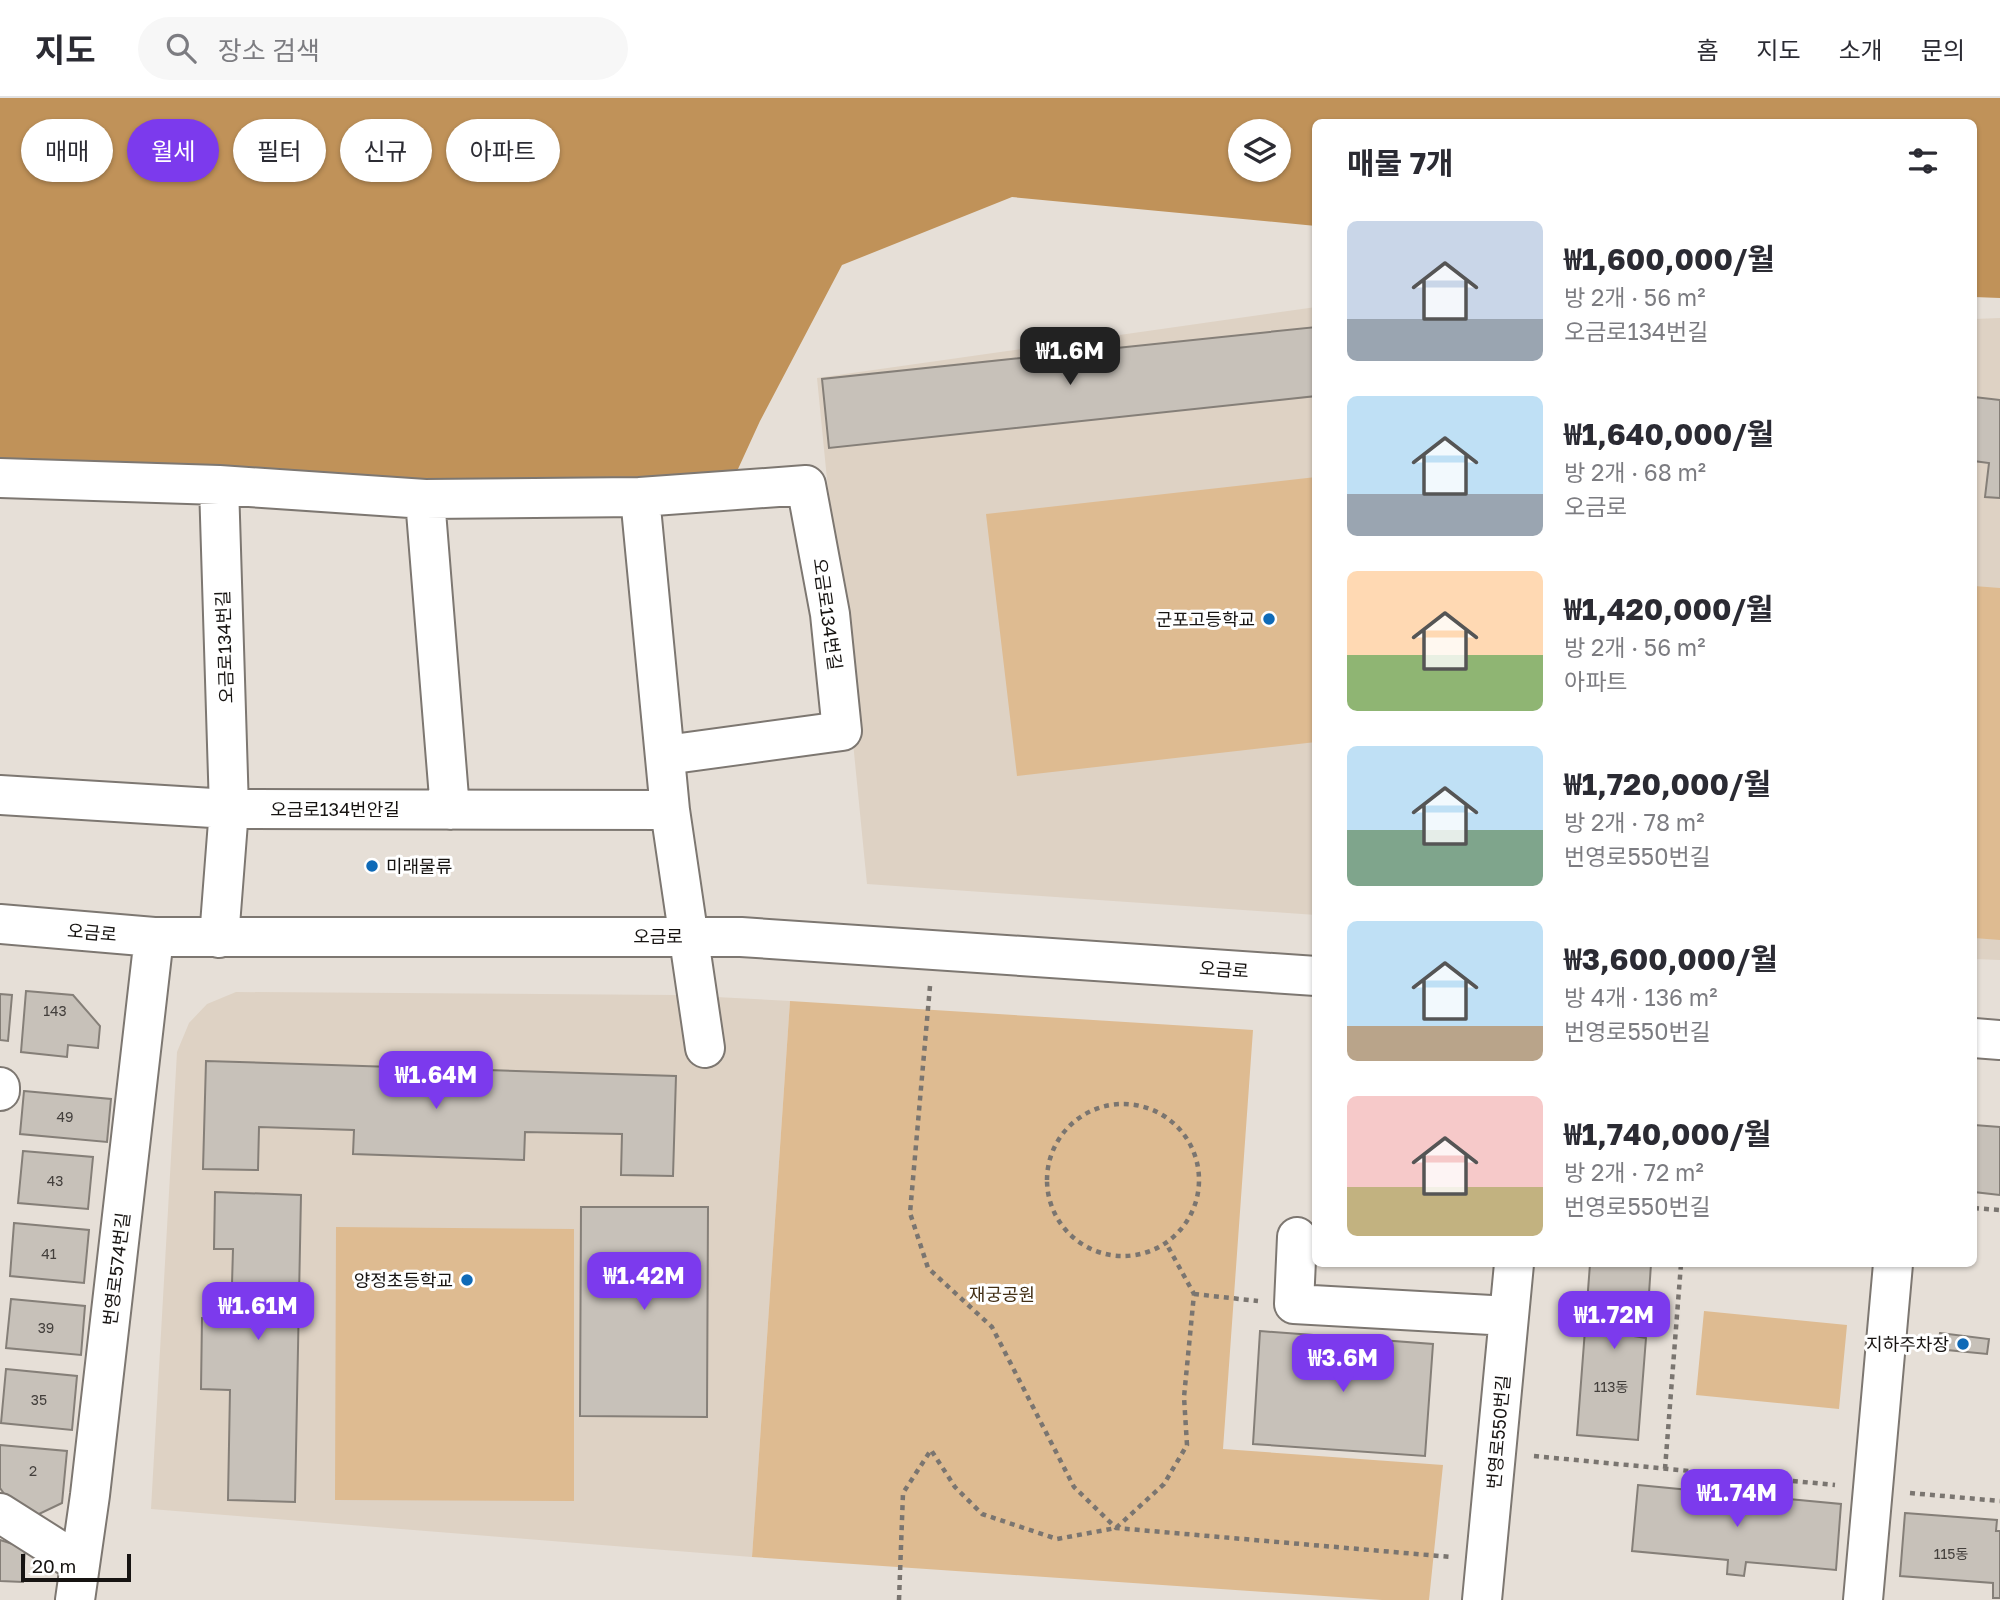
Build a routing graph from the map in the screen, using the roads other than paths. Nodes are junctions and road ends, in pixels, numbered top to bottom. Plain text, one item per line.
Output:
1 (0, 478) edge
2 (219, 485) junction
3 (640, 497) junction
4 (425, 499) junction
5 (666, 755) junction
6 (0, 795) edge
7 (229, 809) junction
8 (450, 810) junction
9 (670, 810) junction
10 (0, 923) edge
11 (688, 936) junction
12 (153, 937) junction
13 (219, 938) junction
14 (1312, 976) edge
15 (1977, 1038) edge
16 (2000, 1040) edge
17 (705, 1048) dead end
18 (1297, 1237) dead end
19 (1514, 1267) edge
20 (1893, 1267) edge
21 (1509, 1316) junction
22 (0, 1513) edge
23 (77, 1582) edge
24 (1482, 1600) edge
25 (1863, 1600) edge

1 - 2 street, 오금로134번길
2 - 4 street, 오금로134번길
2 - 7 street, 오금로134번길
3 - 4 street, 오금로134번길
3 - 5 street
3 - 5 street, 오금로134번길
4 - 8 street
5 - 9 street
6 - 7 street, 오금로134번안길
7 - 8 street, 오금로134번안길
7 - 13 street, 오금로134번길
8 - 9 street, 오금로134번안길
9 - 11 street
10 - 12 street, 오금로
11 - 13 street, 오금로
11 - 14 street, 오금로
11 - 17 street
12 - 13 street, 오금로
12 - 23 street, 번영로574번길
15 - 16 street
18 - 21 street
19 - 21 street, 번영로550번길
20 - 25 street
21 - 24 street, 번영로550번길
22 - 23 street

